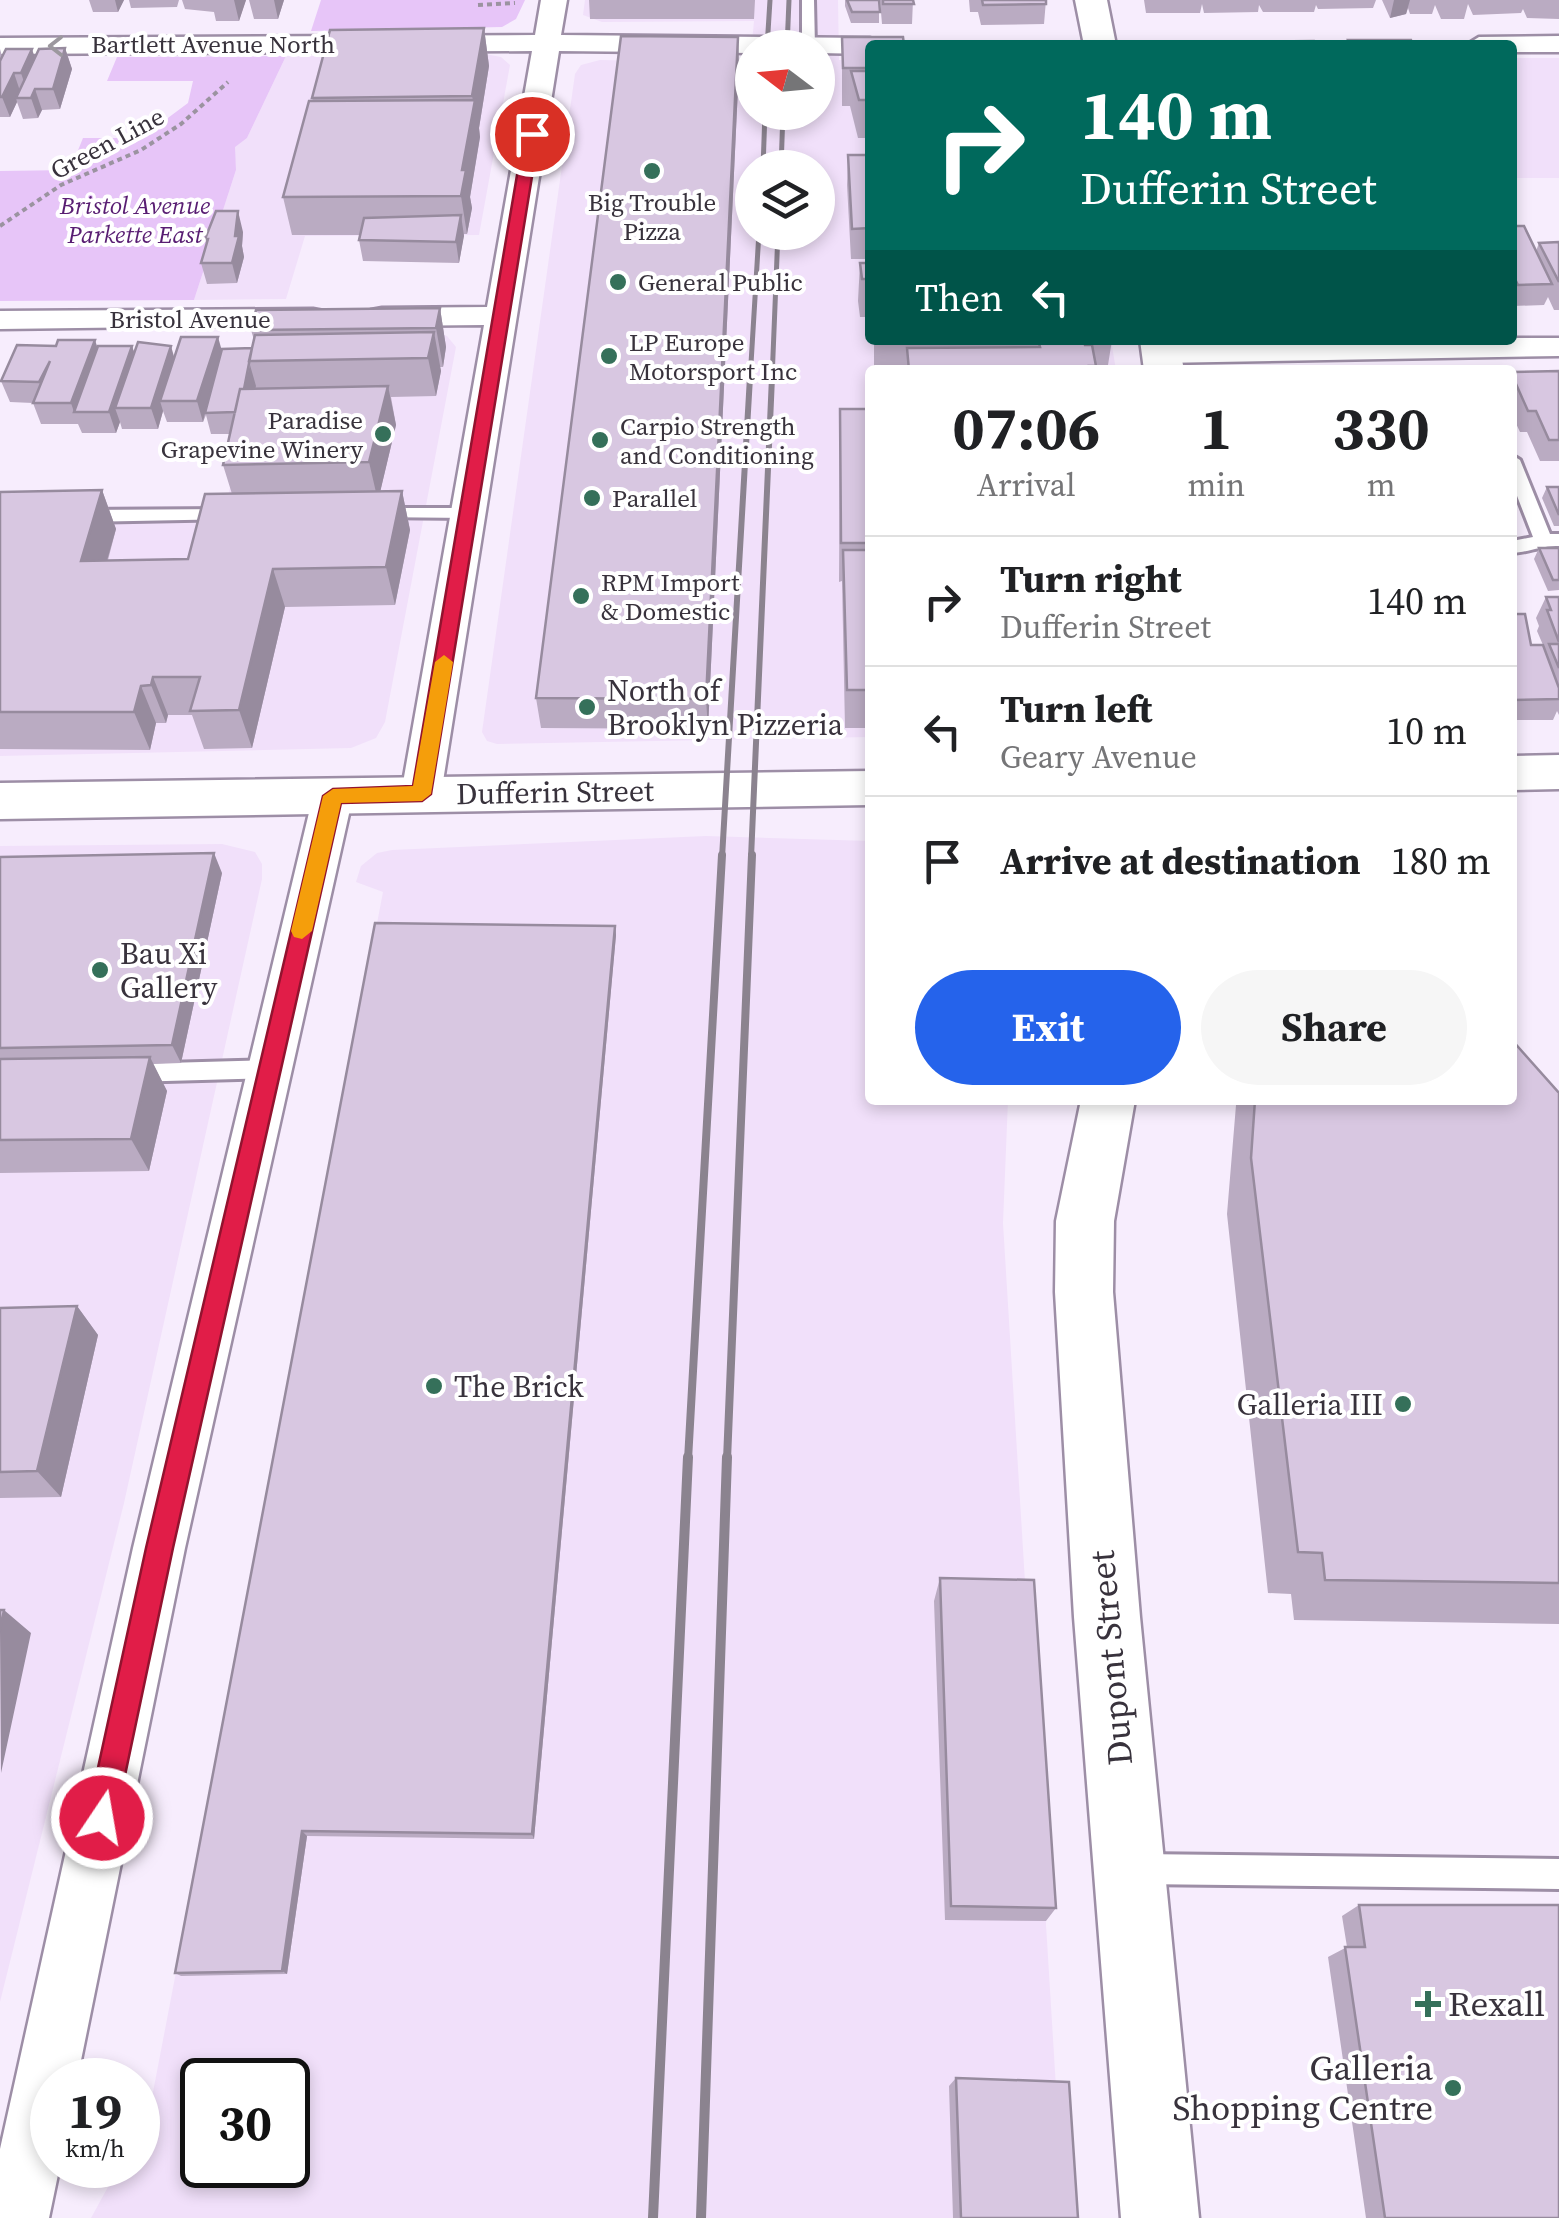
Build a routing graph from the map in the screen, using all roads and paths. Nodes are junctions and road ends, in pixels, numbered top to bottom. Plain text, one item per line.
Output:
1 (554, 0) edge
2 (808, 0) edge
3 (1091, 0) edge
4 (808, 30) edge
5 (1099, 40) edge
6 (547, 42) junction
7 (1559, 44) edge
8 (735, 45) edge
9 (1517, 45) edge
10 (0, 46) edge
11 (835, 46) edge
12 (865, 46) edge
13 (238, 76) dead end
14 (0, 226) edge
15 (501, 316) junction
16 (0, 320) edge
17 (1559, 346) edge
18 (1161, 354) edge
19 (1517, 470) edge
20 (355, 513) edge
21 (468, 513) junction
22 (256, 514) edge
23 (59, 516) edge
24 (1551, 540) edge
25 (1517, 547) edge
26 (1559, 772) edge
27 (1517, 773) edge
28 (865, 788) edge
29 (422, 794) junction
30 (333, 796) junction
31 (0, 801) edge
32 (272, 1068) junction
33 (116, 1073) edge
34 (1107, 1105) edge
35 (1130, 1869) junction
36 (1559, 1874) edge
37 (17, 2218) edge
38 (1160, 2218) edge

1 - 6 street
2 - 4 lane
3 - 5 main road
6 - 8 street, Bartlett Avenue North
6 -> 10 street, Bartlett Avenue North
6 - 15 street
7 - 9 street
11 - 12 street, Bartlett Avenue North
13 - 14 path, Green Line
15 - 16 street, Bristol Avenue
15 - 21 street
17 - 18 street
19 - 24 lane
20 - 21 lane
21 - 29 street
22 - 23 lane
24 - 25 lane
26 - 27 main road
28 - 29 main road, Dufferin Street
29 - 30 main road, Dufferin Street
30 - 31 main road, Dufferin Street
30 - 32 street
32 - 33 lane
32 - 37 street
34 - 35 main road, Dupont Street
35 - 36 lane
35 - 38 main road, Dupont Street

